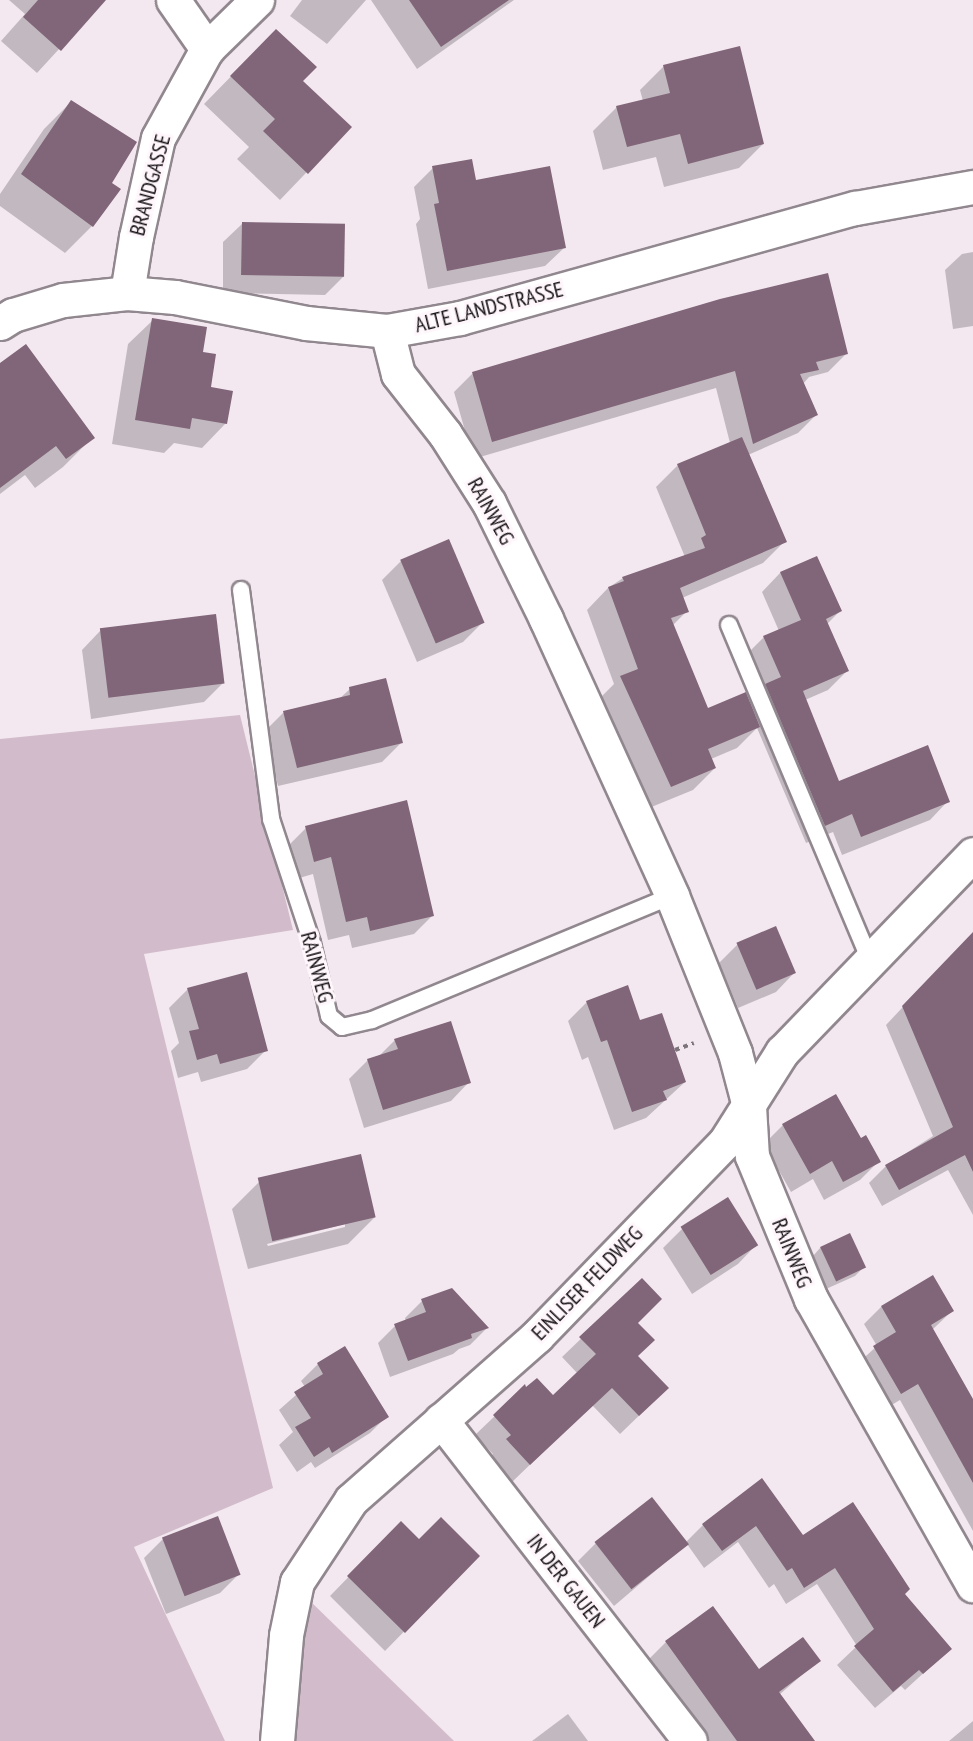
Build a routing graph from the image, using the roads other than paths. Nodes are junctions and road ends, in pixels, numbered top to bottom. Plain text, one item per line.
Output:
1 (173, 0) edge
2 (257, 0) edge
3 (207, 50) junction
4 (973, 187) edge
5 (127, 293) junction
6 (0, 323) edge
7 (387, 331) junction
8 (241, 590) dead end
9 (729, 625) dead end
10 (973, 855) edge
11 (672, 896) junction
12 (870, 961) junction
13 (749, 1106) junction
14 (441, 1420) junction
15 (973, 1585) edge
16 (277, 1741) edge
17 (690, 1741) edge

1 - 3 street
2 - 3 street, BRANDGASSE
3 - 5 street, BRANDGASSE
4 - 7 street, ALTE LANDSTRASSE
5 - 6 street, ALTE LANDSTRASSE
5 - 7 street, ALTE LANDSTRASSE
7 - 11 street, RAINWEG
8 - 11 lane, RAINWEG
9 - 12 lane
10 - 12 street, EINLISER FELDWEG
11 - 13 street, RAINWEG
12 - 13 street, EINLISER FELDWEG
13 - 14 street, EINLISER FELDWEG
13 - 15 street, RAINWEG
14 - 16 street, EINLISER FELDWEG
14 - 17 street, IN DER GAUEN

